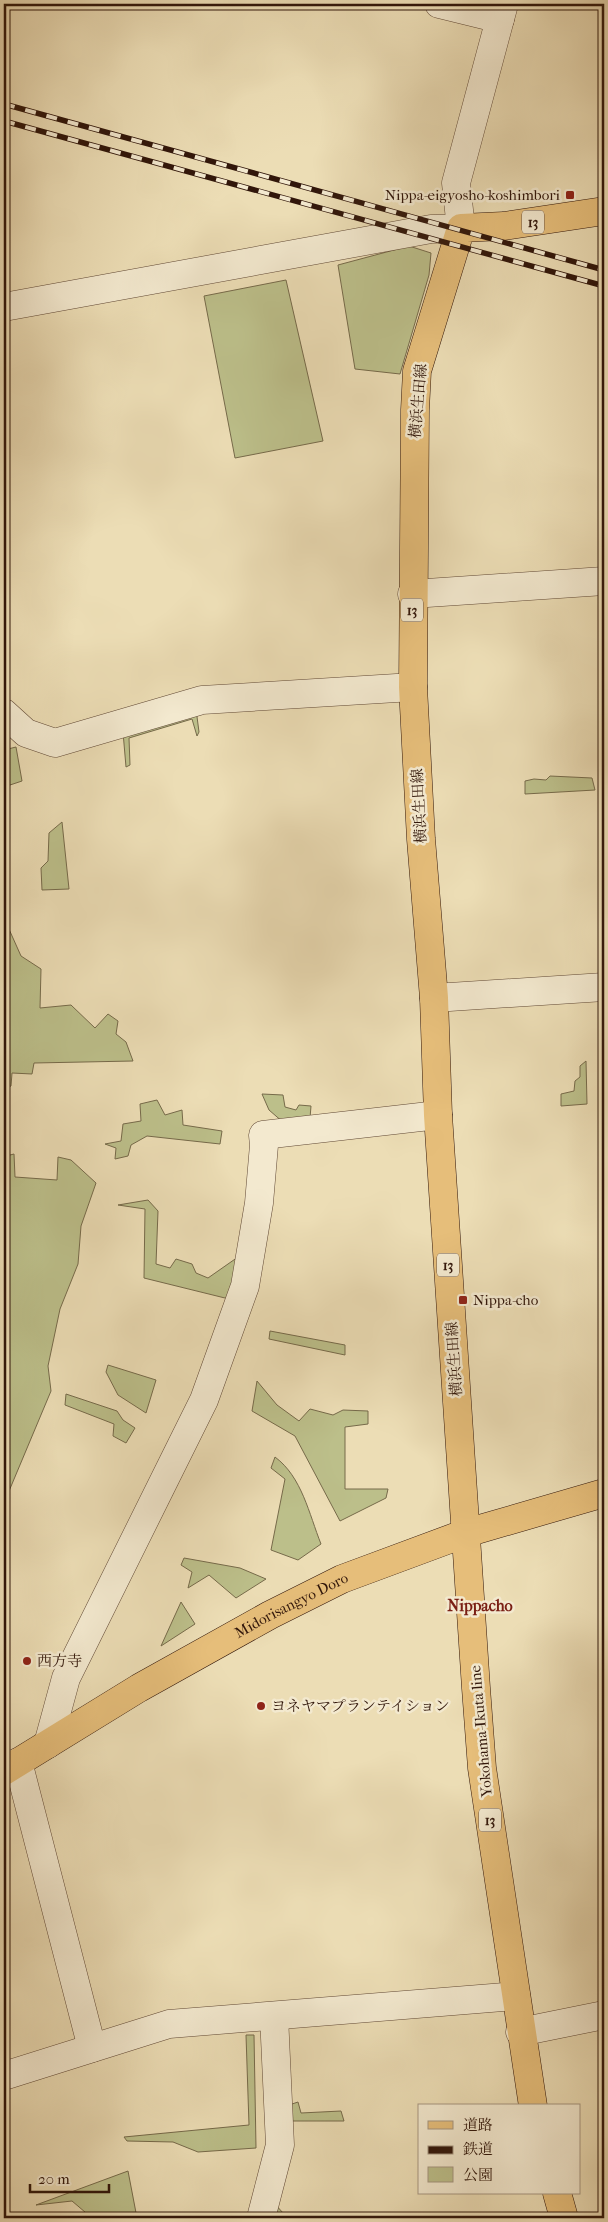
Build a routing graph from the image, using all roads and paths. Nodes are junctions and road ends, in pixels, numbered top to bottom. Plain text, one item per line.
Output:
1 (439, 4) edge
2 (502, 11) edge
3 (604, 211) edge
4 (460, 228) junction
5 (4, 307) edge
6 (604, 581) edge
7 (412, 594) junction
8 (413, 687) junction
9 (4, 713) edge
10 (604, 987) edge
11 (434, 998) junction
12 (438, 1115) junction
13 (604, 1493) edge
14 (466, 1533) junction
15 (48, 1744) junction
16 (11, 1767) edge
17 (516, 1996) junction
18 (604, 2015) edge
19 (274, 2016) junction
20 (520, 2032) junction
21 (92, 2048) junction
22 (4, 2076) edge
23 (533, 2104) edge
24 (557, 2194) edge
25 (261, 2218) edge
26 (564, 2218) edge

1 - 2 street
2 - 4 street
3 - 4 main road, 13
4 - 5 street
4 - 7 main road, 横浜生田線 / 13
6 - 7 street
7 - 8 main road, 横浜生田線 / 13
8 - 9 street
8 - 11 main road, 横浜生田線 / 13
10 - 11 street
11 - 12 main road, 横浜生田線 / 13
12 - 14 main road, 横浜生田線 / 13
12 - 15 street
13 - 14 main road, Midorisangyo Doro
14 - 15 main road, Midorisangyo Doro
14 - 17 main road, Yokohama-Ikuta line / 13
15 - 16 main road, Midorisangyo Doro
16 - 21 street
17 - 19 street
17 - 20 main road, Yokohama-Ikuta line / 13
18 - 20 street
19 - 21 street
19 - 25 street
20 - 23 main road, Yokohama-Ikuta line / 13
21 - 22 street
24 - 26 main road

